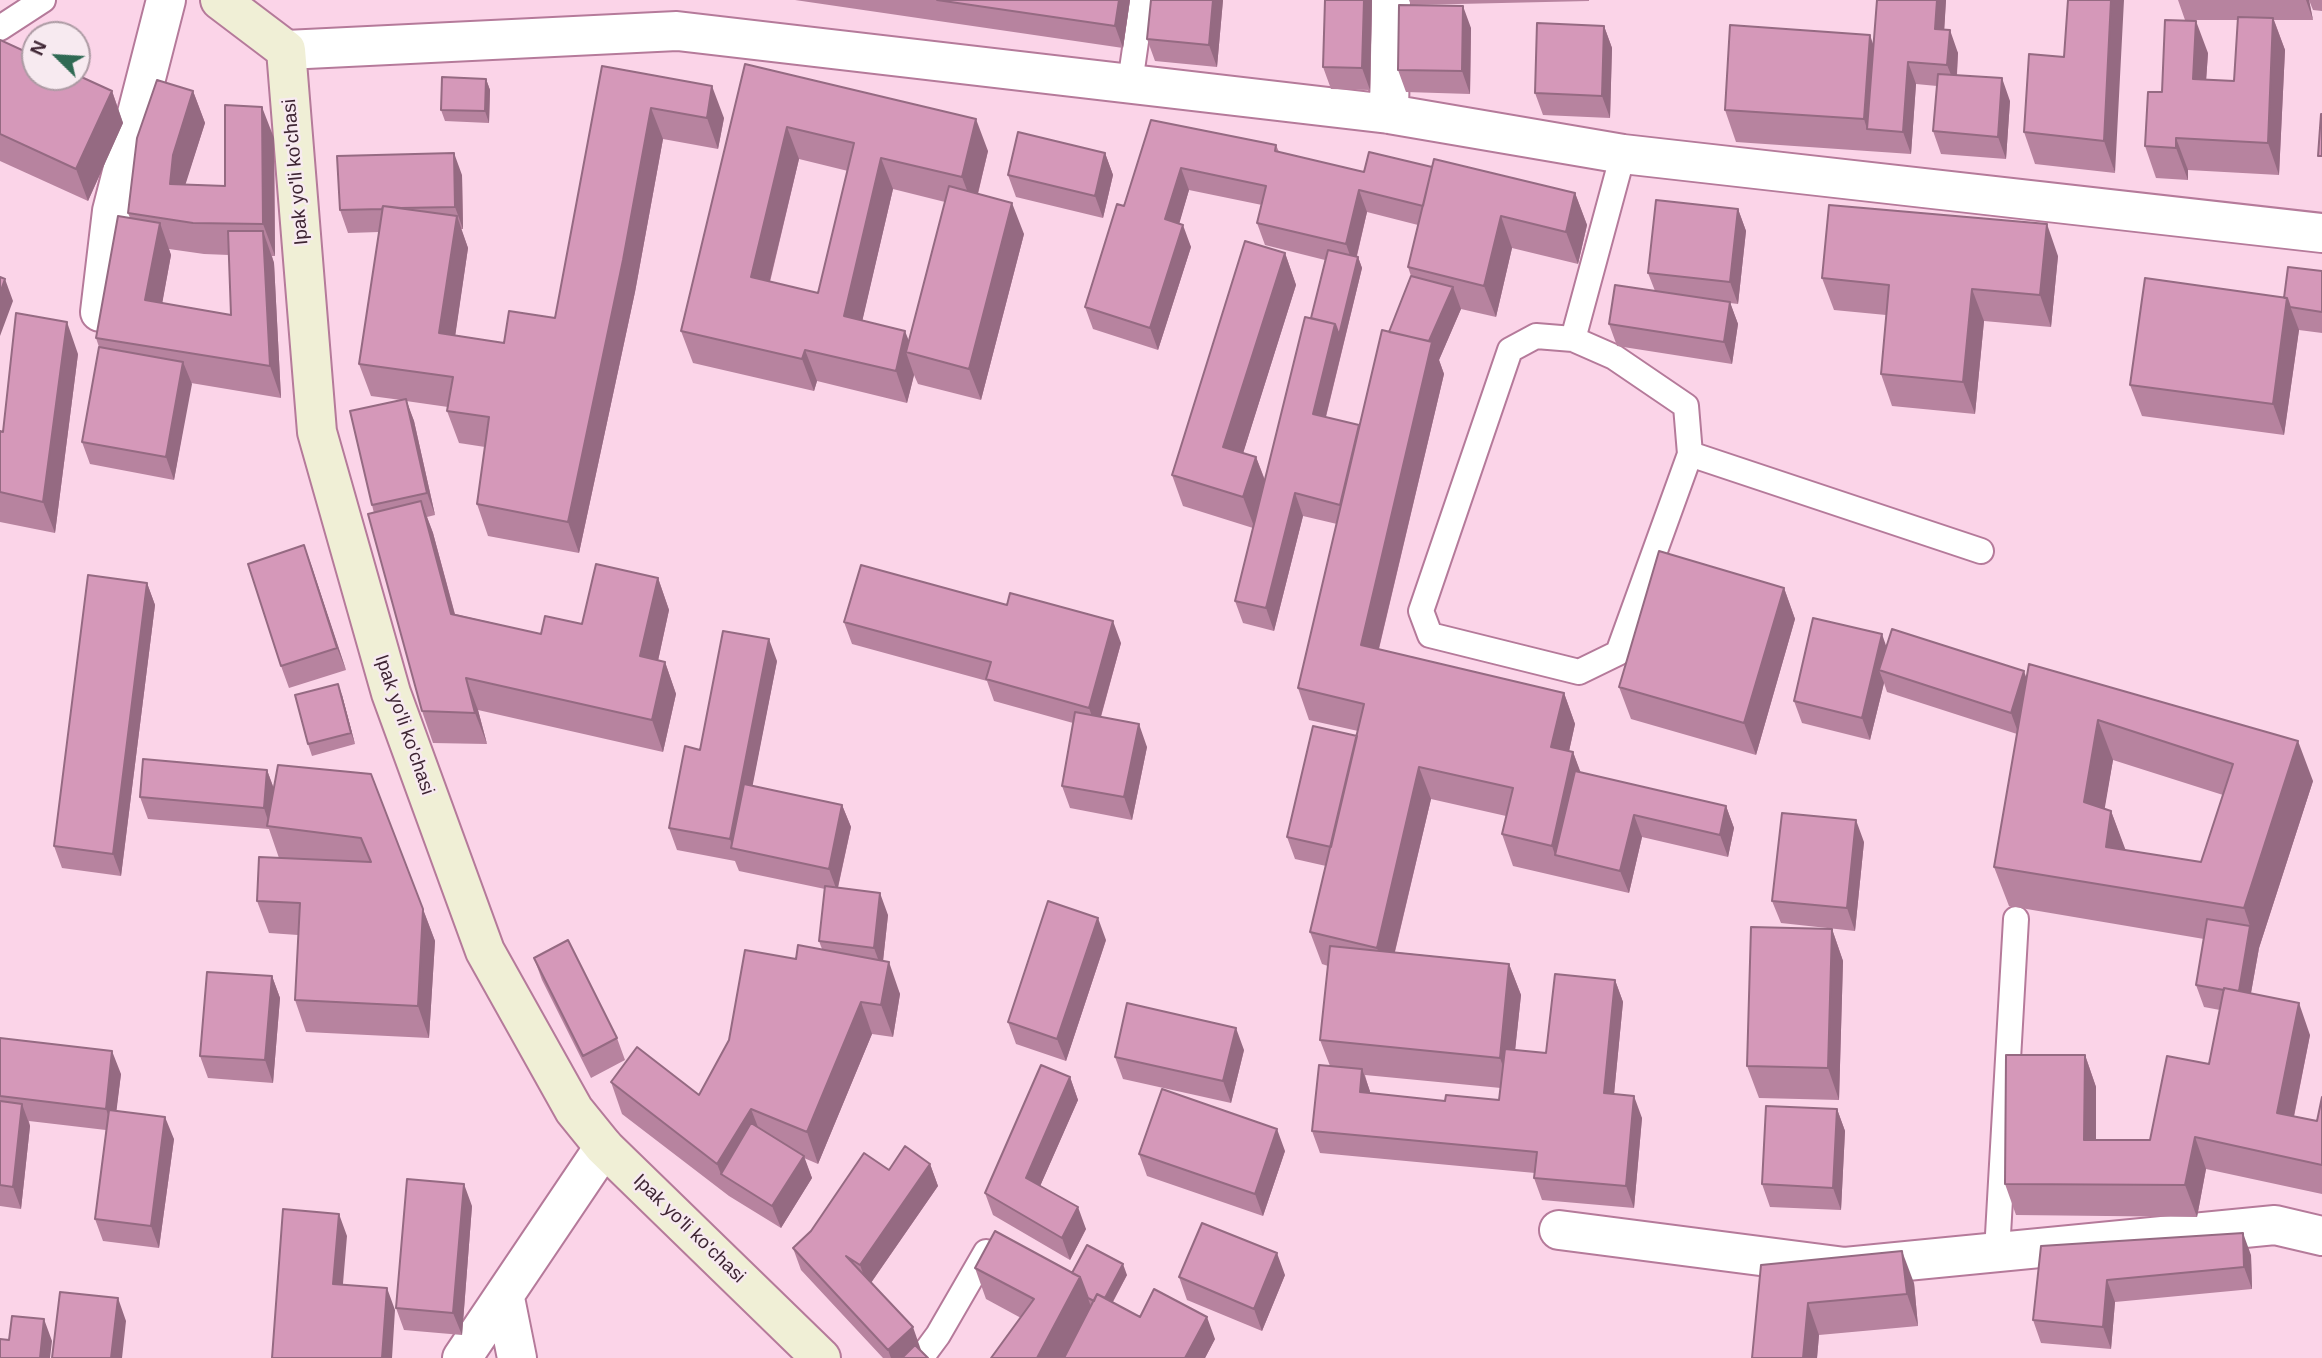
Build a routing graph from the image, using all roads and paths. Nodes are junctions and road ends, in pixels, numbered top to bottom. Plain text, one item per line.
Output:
1 (43, 0) edge
2 (166, 0) edge
3 (219, 0) edge
4 (1142, 0) edge
5 (1391, 0) edge
6 (0, 28) edge
7 (286, 50) junction
8 (1130, 83) junction
9 (1389, 114) junction
10 (1623, 154) junction
11 (2322, 233) edge
12 (100, 312) edge
13 (1573, 339) junction
14 (1690, 454) junction
15 (1982, 551) dead end
16 (2016, 919) dead end
17 (604, 1147) junction
18 (1559, 1230) dead end
19 (2322, 1236) edge
20 (986, 1252) edge
21 (1997, 1252) junction
22 (505, 1298) junction
23 (462, 1358) edge
24 (517, 1358) edge
25 (821, 1358) edge
26 (921, 1358) edge

1 - 6 lane
2 - 12 street
3 - 7 main road
4 - 8 lane
5 - 9 street
7 - 8 street
7 - 17 main road, Ipak yo'li ko'chasi
8 - 9 street
9 - 10 street
10 - 11 street
10 - 13 lane
13 - 14 lane
13 - 14 lane
14 - 15 lane
16 - 21 lane
17 - 22 street
17 - 25 main road, Ipak yo'li ko'chasi
18 - 21 street
19 - 21 street
20 - 26 lane
22 - 23 street
22 - 24 street

